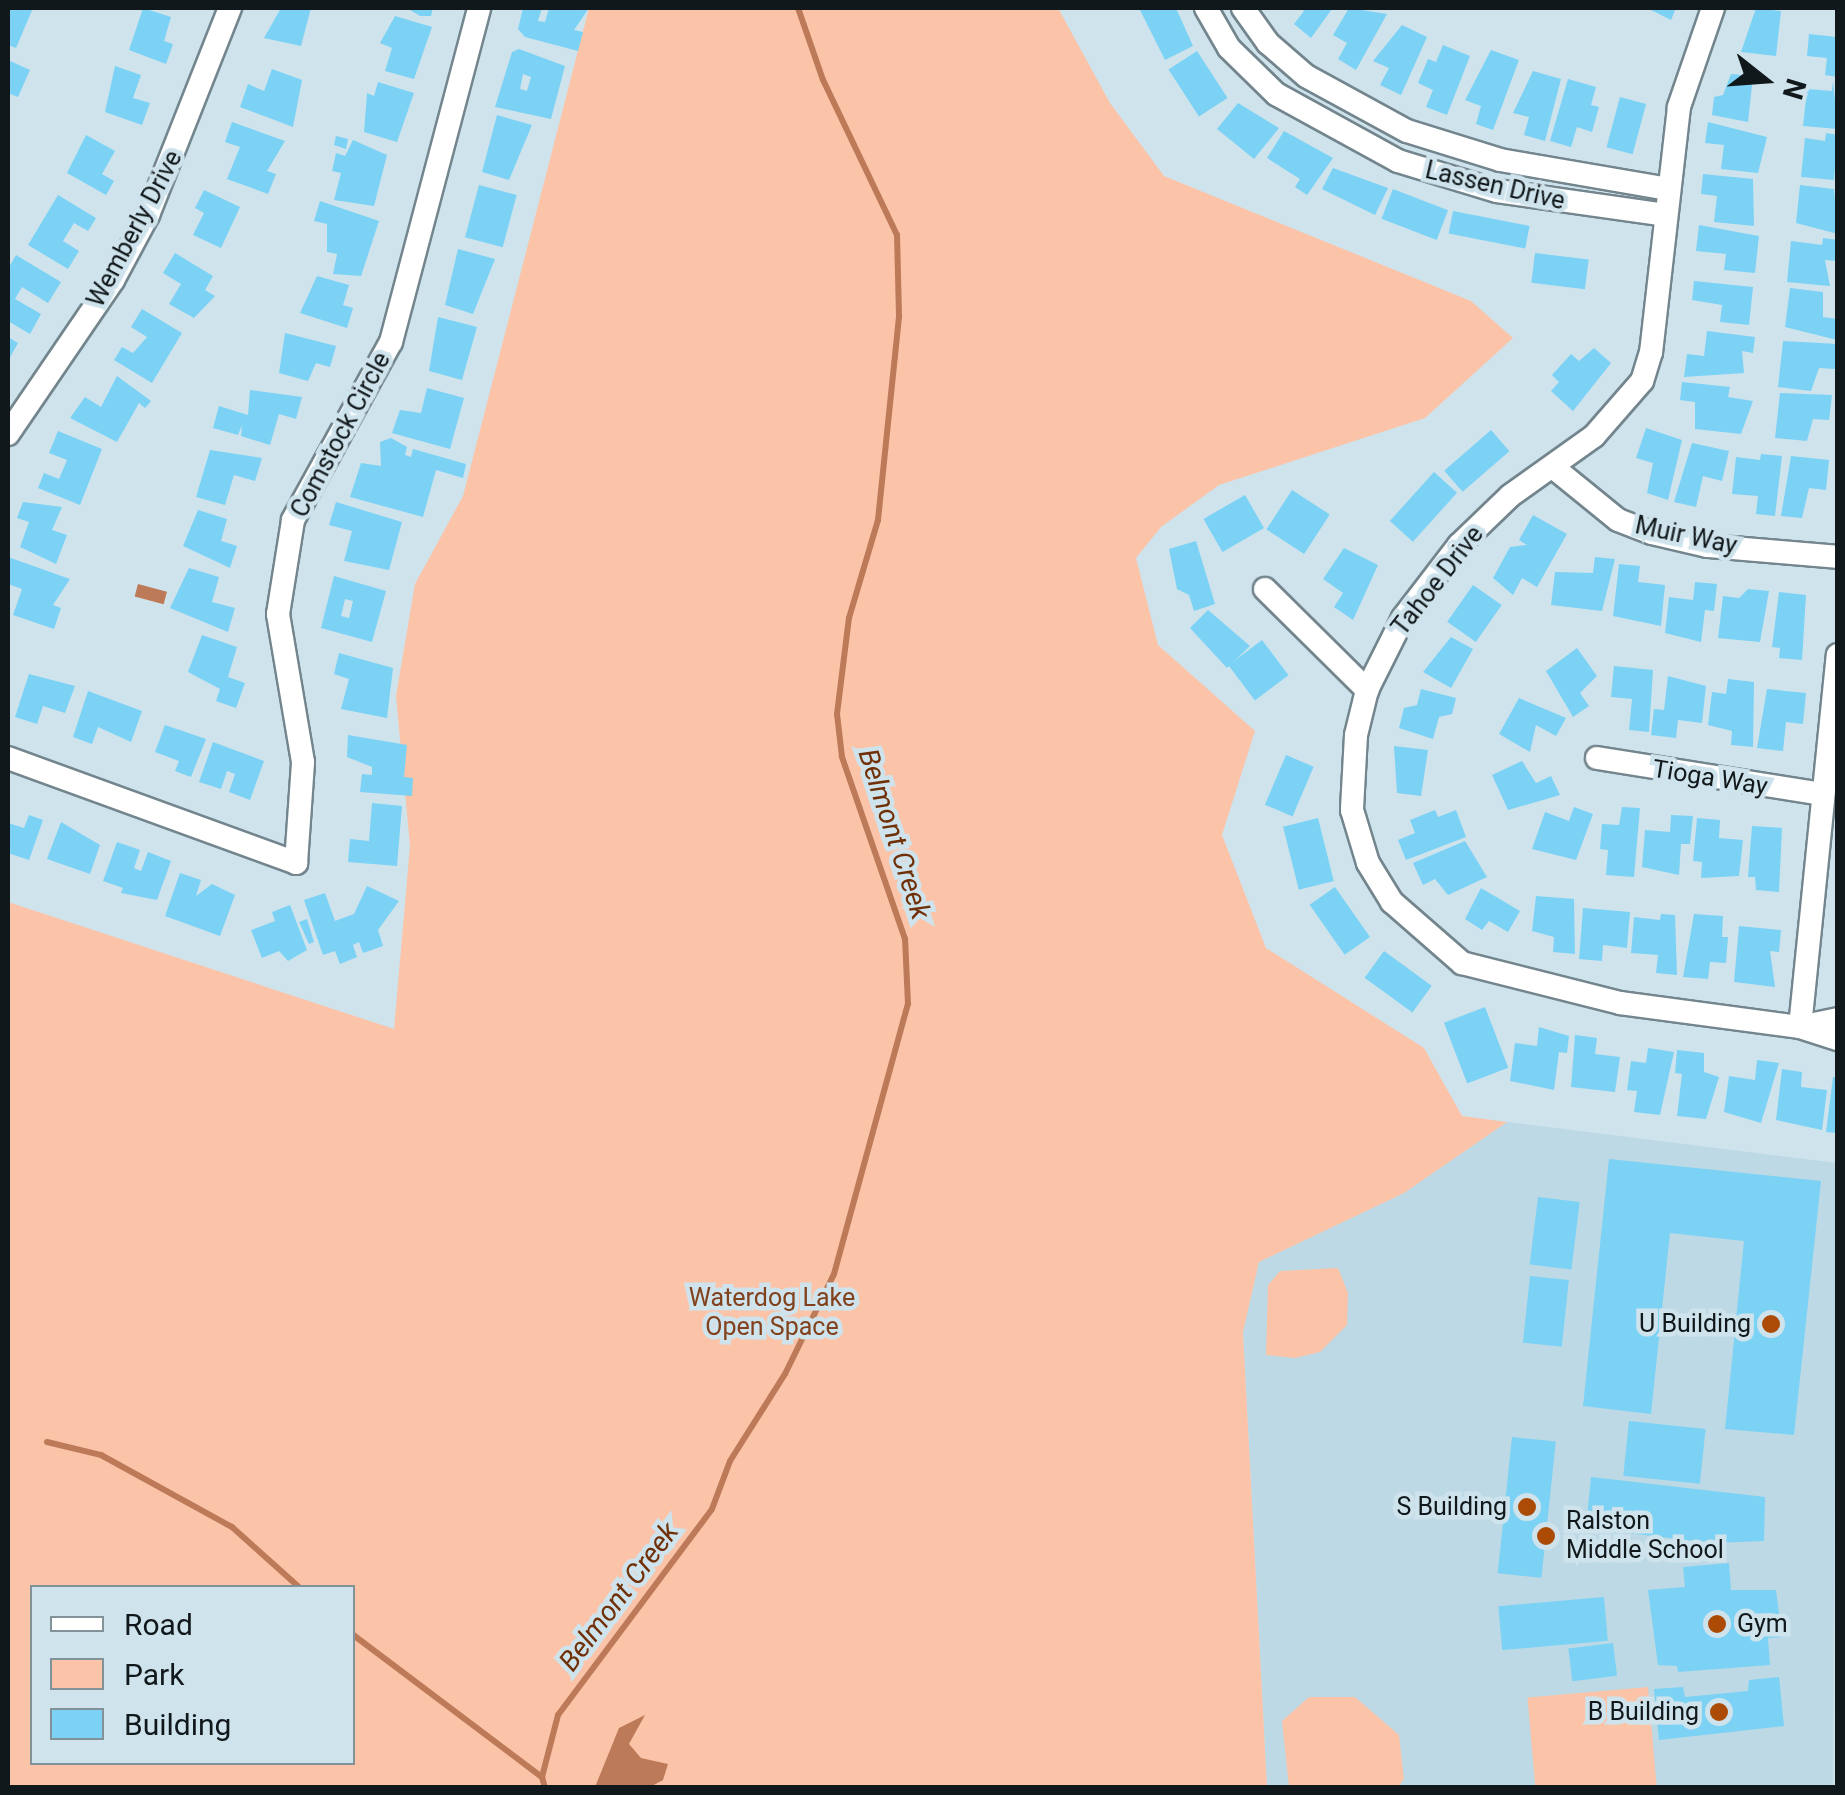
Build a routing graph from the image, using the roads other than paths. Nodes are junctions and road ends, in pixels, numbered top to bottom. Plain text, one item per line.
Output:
1 (230, 8) edge
2 (479, 8) edge
3 (1206, 8) edge
4 (1243, 8) edge
5 (1713, 8) edge
6 (1668, 190) junction
7 (1665, 215) junction
8 (8, 434) edge
9 (1554, 468) junction
10 (1838, 558) edge
11 (1265, 588) dead end
12 (1838, 655) edge
13 (1367, 690) junction
14 (8, 758) edge
15 (1597, 758) dead end
16 (1823, 794) junction
17 (1838, 1019) edge
18 (1800, 1027) junction
19 (1838, 1039) edge

1 - 8 street, Wemberly Drive
2 - 14 street, Comstock Circle
3 - 7 street, Lassen Drive
4 - 6 street, Lassen Drive
5 - 6 street, Tahoe Drive
6 - 7 street, Tahoe Drive
7 - 9 street, Tahoe Drive
9 - 10 street, Muir Way
9 - 13 street, Tahoe Drive
11 - 13 street
12 - 16 street
13 - 18 street, Tahoe Drive
15 - 16 street, Tioga Way
16 - 18 street
17 - 18 street, Tahoe Drive
18 - 19 street, Tahoe Drive

